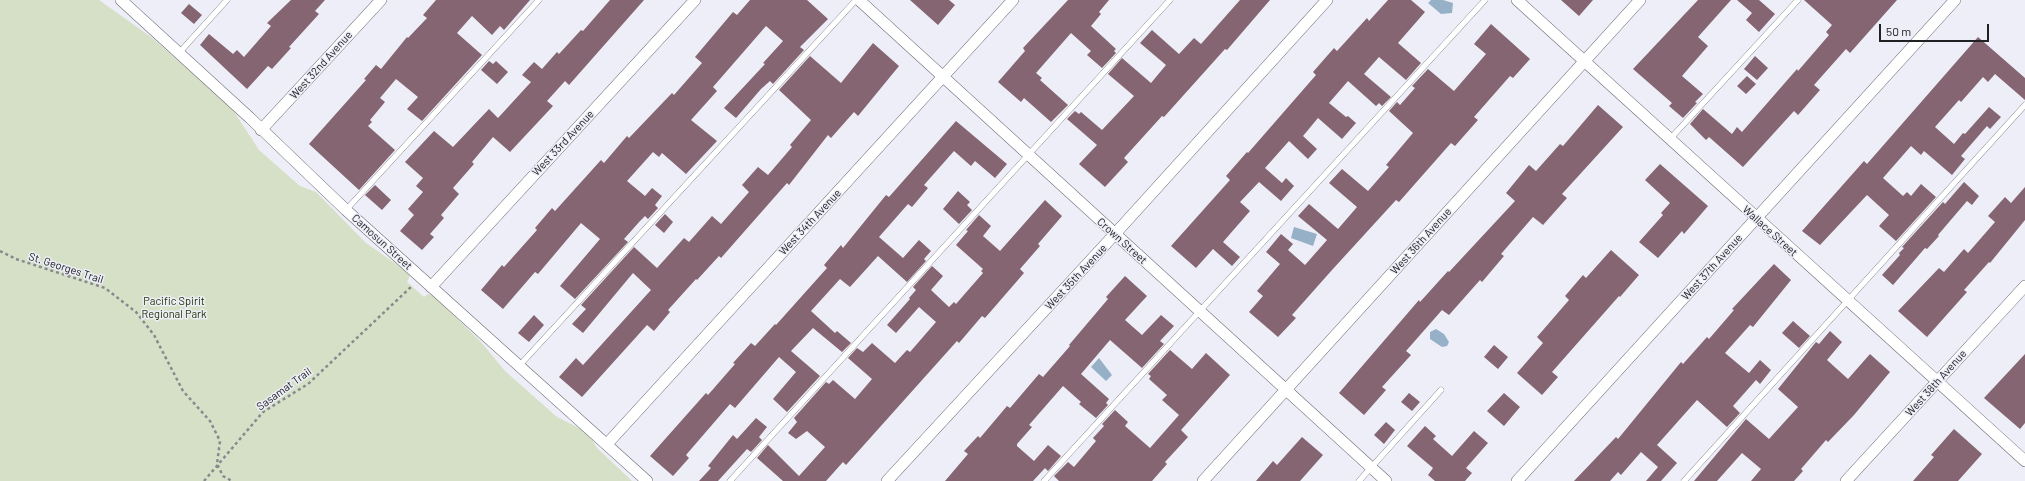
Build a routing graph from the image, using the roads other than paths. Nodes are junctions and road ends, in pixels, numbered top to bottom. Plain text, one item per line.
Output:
1 (121, 0) edge
2 (227, 0) edge
3 (381, 0) edge
4 (539, 0) edge
5 (695, 0) edge
6 (858, 0) edge
7 (1013, 0) edge
8 (1170, 0) edge
9 (1326, 0) edge
10 (1484, 0) edge
11 (1517, 0) edge
12 (1640, 0) edge
13 (1798, 0) edge
14 (1955, 0) edge
15 (179, 53) junction
16 (1584, 62) junction
17 (943, 78) junction
18 (2025, 105) edge
19 (262, 130) junction
20 (1670, 139) junction
21 (1028, 156) junction
22 (346, 210) junction
23 (1756, 218) junction
24 (1114, 235) junction
25 (2025, 286) edge
26 (431, 287) junction
27 (1848, 302) junction
28 (1199, 312) junction
29 (519, 367) junction
30 (1937, 382) junction
31 (1286, 390) junction
32 (1441, 390) dead end
33 (607, 444) junction
34 (2025, 461) edge
35 (1371, 468) junction
36 (647, 481) edge
37 (730, 481) edge
38 (887, 481) edge
39 (1044, 481) edge
40 (1203, 481) edge
41 (1359, 481) edge
42 (1386, 481) edge
43 (1517, 481) edge
44 (1684, 481) edge
45 (1846, 481) edge

1 - 15 street, Camosun Street
2 - 15 lane
3 - 19 street, West 32nd Avenue
4 - 22 lane
5 - 26 street, West 33rd Avenue
6 - 17 street, Crown Street
6 - 29 lane
7 - 17 street, West 34th Avenue
8 - 21 lane
9 - 24 street, West 35th Avenue
10 - 28 lane
11 - 16 street, Wallace Street
12 - 16 street, West 36th Avenue
13 - 20 lane
14 - 23 street, West 37th Avenue
15 - 19 street, Camosun Street
16 - 20 street, Wallace Street
16 - 31 street, West 36th Avenue
17 - 21 street, Crown Street
17 - 33 street, West 34th Avenue
18 - 27 lane
19 - 22 street, Camosun Street
20 - 23 street, Wallace Street
21 - 24 street, Crown Street
21 - 37 lane
22 - 26 street, Camosun Street
23 - 27 street, Wallace Street
23 - 43 street, West 37th Avenue
24 - 28 street, Crown Street
24 - 38 street, West 35th Avenue
25 - 30 street, West 38th Avenue
26 - 29 street, Camosun Street
27 - 30 street, Wallace Street
27 - 44 lane
28 - 31 street, Crown Street
28 - 39 lane
29 - 33 street, Camosun Street
30 - 34 street, Wallace Street
30 - 45 street, West 38th Avenue
31 - 35 street, Crown Street
31 - 40 street, West 36th Avenue
32 - 35 lane
33 - 36 street, Camosun Street
35 - 41 lane
35 - 42 street, Crown Street

